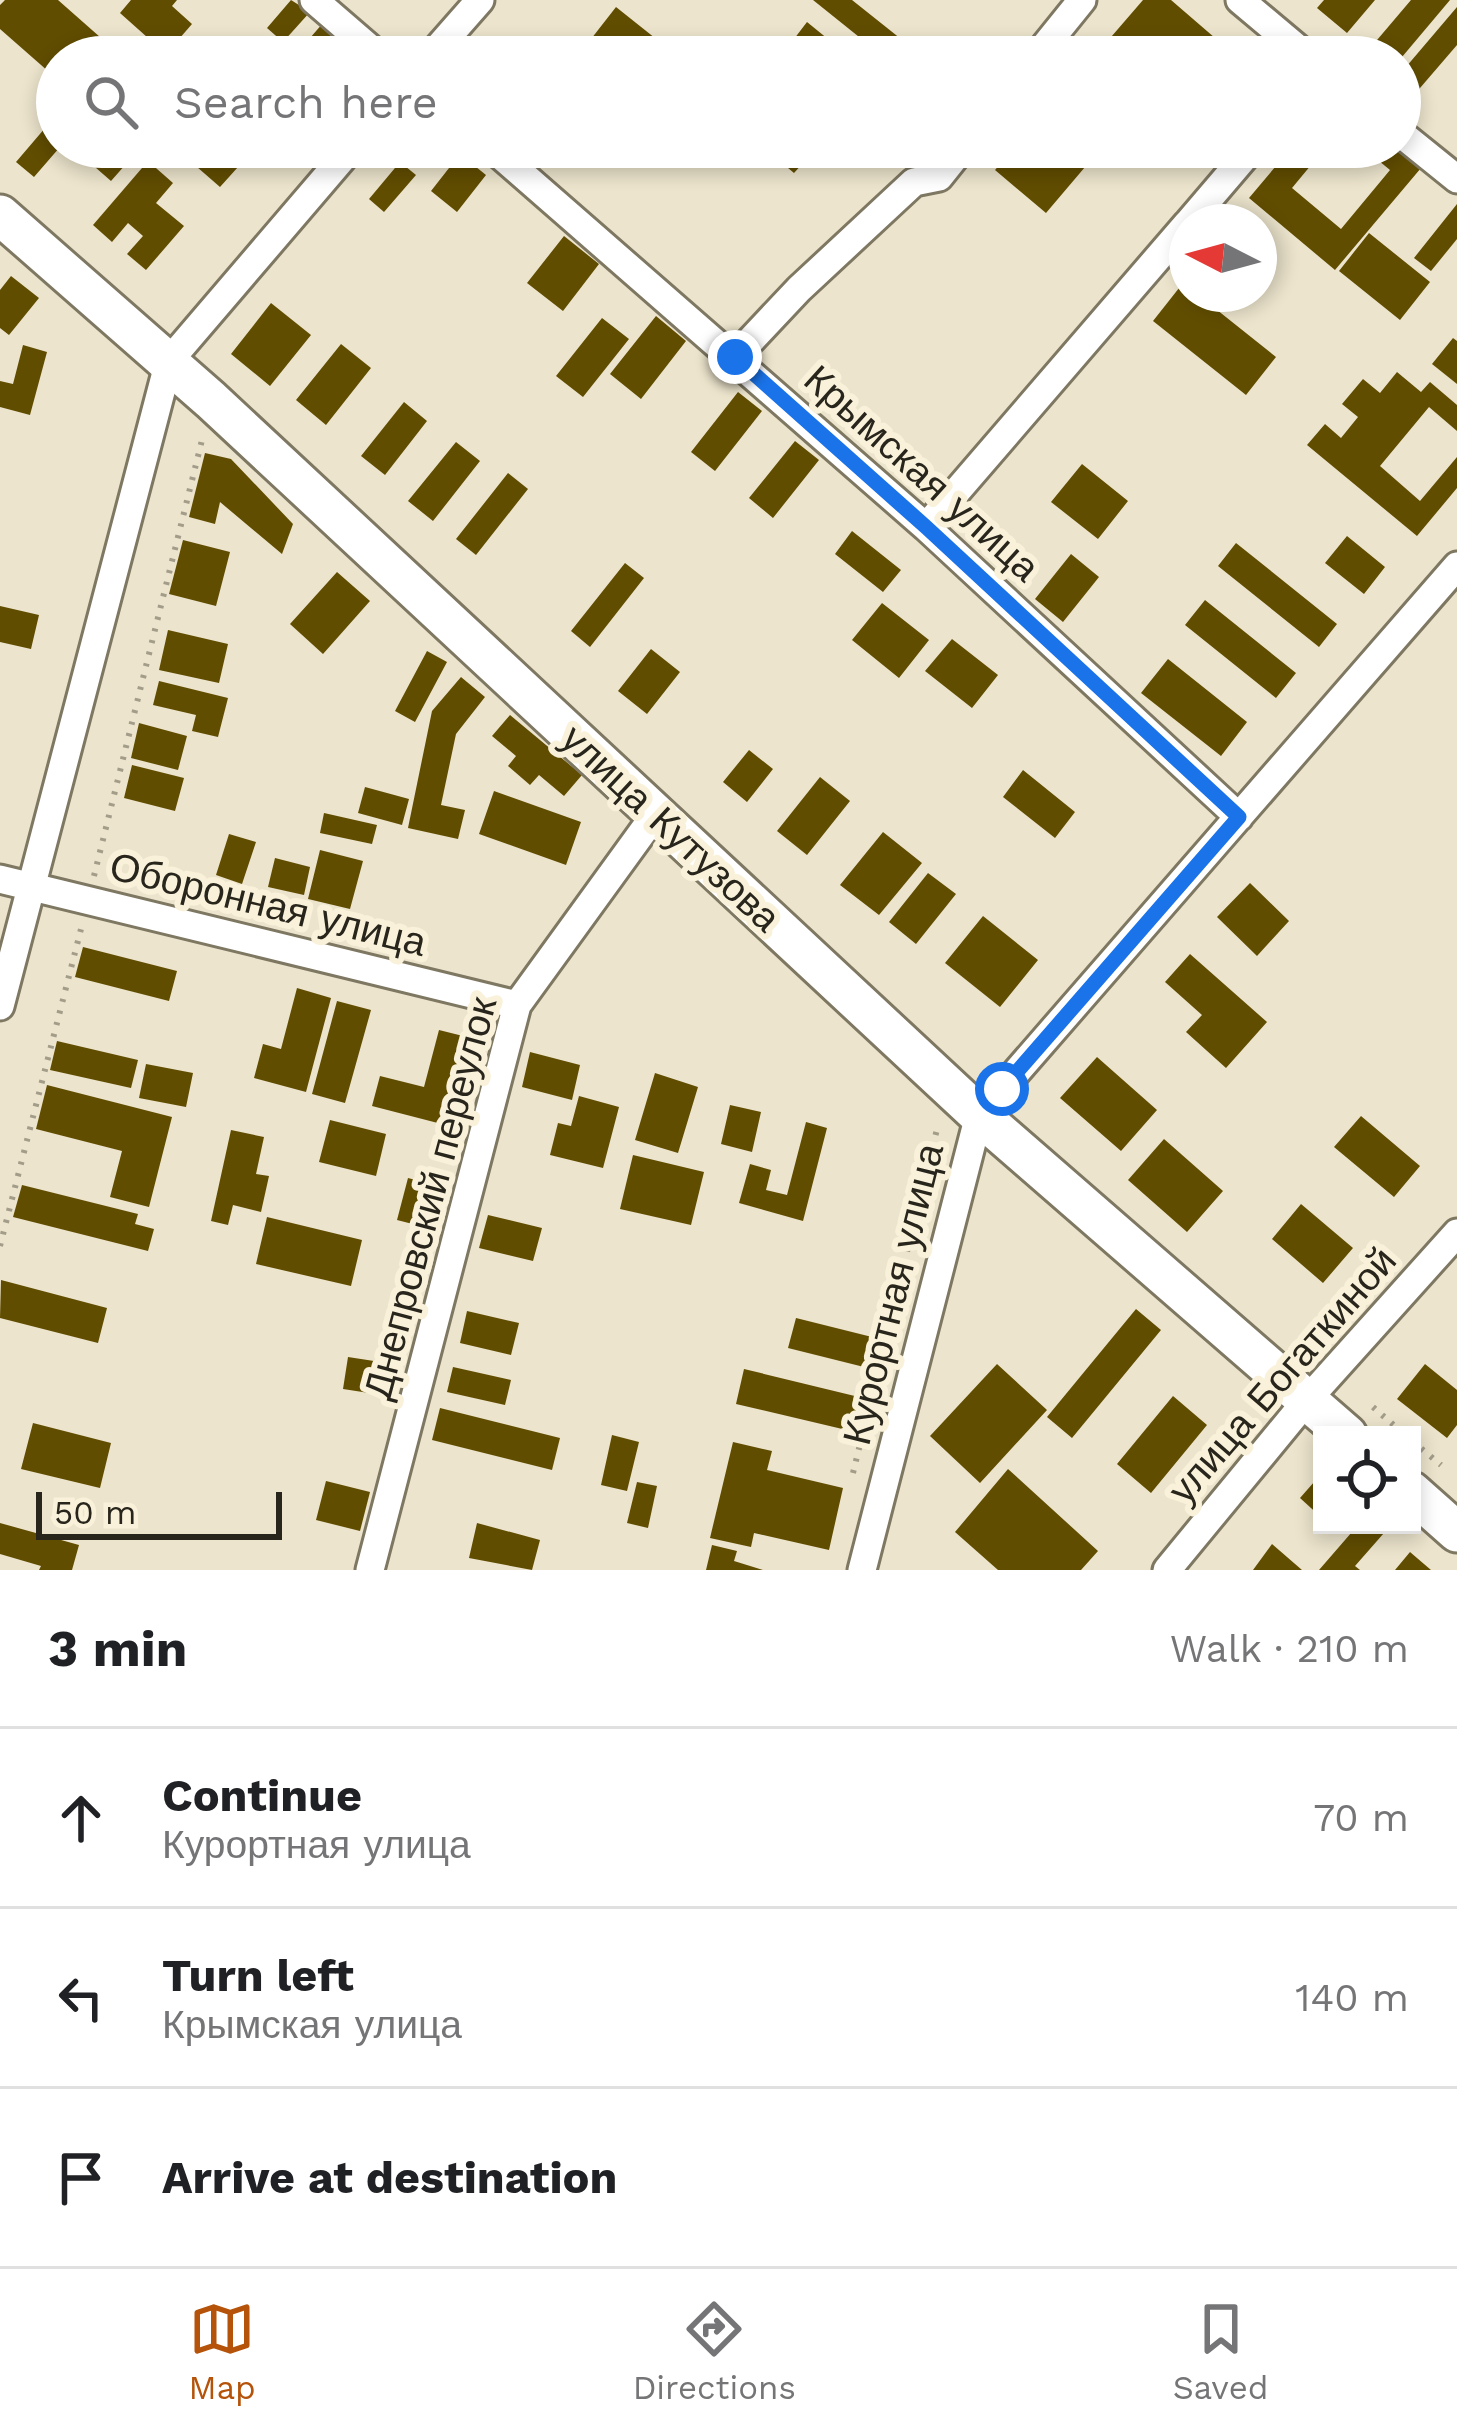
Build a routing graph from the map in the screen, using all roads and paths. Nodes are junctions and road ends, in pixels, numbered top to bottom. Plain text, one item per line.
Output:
1 (314, 0) edge
2 (480, 0) edge
3 (1082, 0) edge
4 (1240, 0) edge
5 (356, 36) edge
6 (448, 36) edge
7 (1053, 36) edge
8 (1283, 36) edge
9 (1421, 150) edge
10 (334, 168) edge
11 (515, 168) edge
12 (946, 168) edge
13 (1235, 168) edge
14 (1457, 179) edge
15 (1204, 204) edge
16 (0, 215) edge
17 (1169, 245) edge
18 (735, 357) junction
19 (169, 361) junction
20 (211, 400) junction
21 (926, 527) junction
22 (1457, 566) edge
23 (657, 812) junction
24 (1239, 817) junction
25 (0, 879) edge
26 (32, 886) junction
27 (88, 900) junction
28 (517, 1005) junction
29 (0, 1006) edge
30 (979, 1115) junction
31 (932, 1148) dead end
32 (1457, 1233) edge
33 (0, 1246) edge
34 (1307, 1400) junction
35 (1337, 1426) edge
36 (1427, 1479) edge
37 (851, 1481) dead end
38 (1457, 1532) edge
39 (370, 1570) edge
40 (862, 1570) edge
41 (1168, 1570) edge

1 - 5 street
2 - 6 street
3 - 7 street
4 - 8 street
9 - 14 street
10 - 19 street
11 - 18 street, Крымская улица
12 - 18 street
13 - 15 street
16 - 19 street, улица Кутузова
17 - 21 street
18 - 21 street, Крымская улица
19 - 20 street, улица Кутузова
19 - 26 street
20 - 23 street, улица Кутузова
20 - 27 path
21 - 24 street, Крымская улица
22 - 24 street, Курортная улица
23 - 28 street, Днепровский переулок
23 - 30 street, улица Кутузова
24 - 30 street, Курортная улица
25 - 26 street, Оборонная улица
26 - 27 street, Оборонная улица
26 - 29 street
27 - 28 street, Оборонная улица
27 - 33 path
28 - 39 street, Днепровский переулок
30 - 34 street, улица Кутузова
30 - 40 street, Курортная улица
31 - 37 path
32 - 34 street, улица Богаткиной
34 - 35 street, улица Кутузова
34 - 41 street, улица Богаткиной
36 - 38 street

